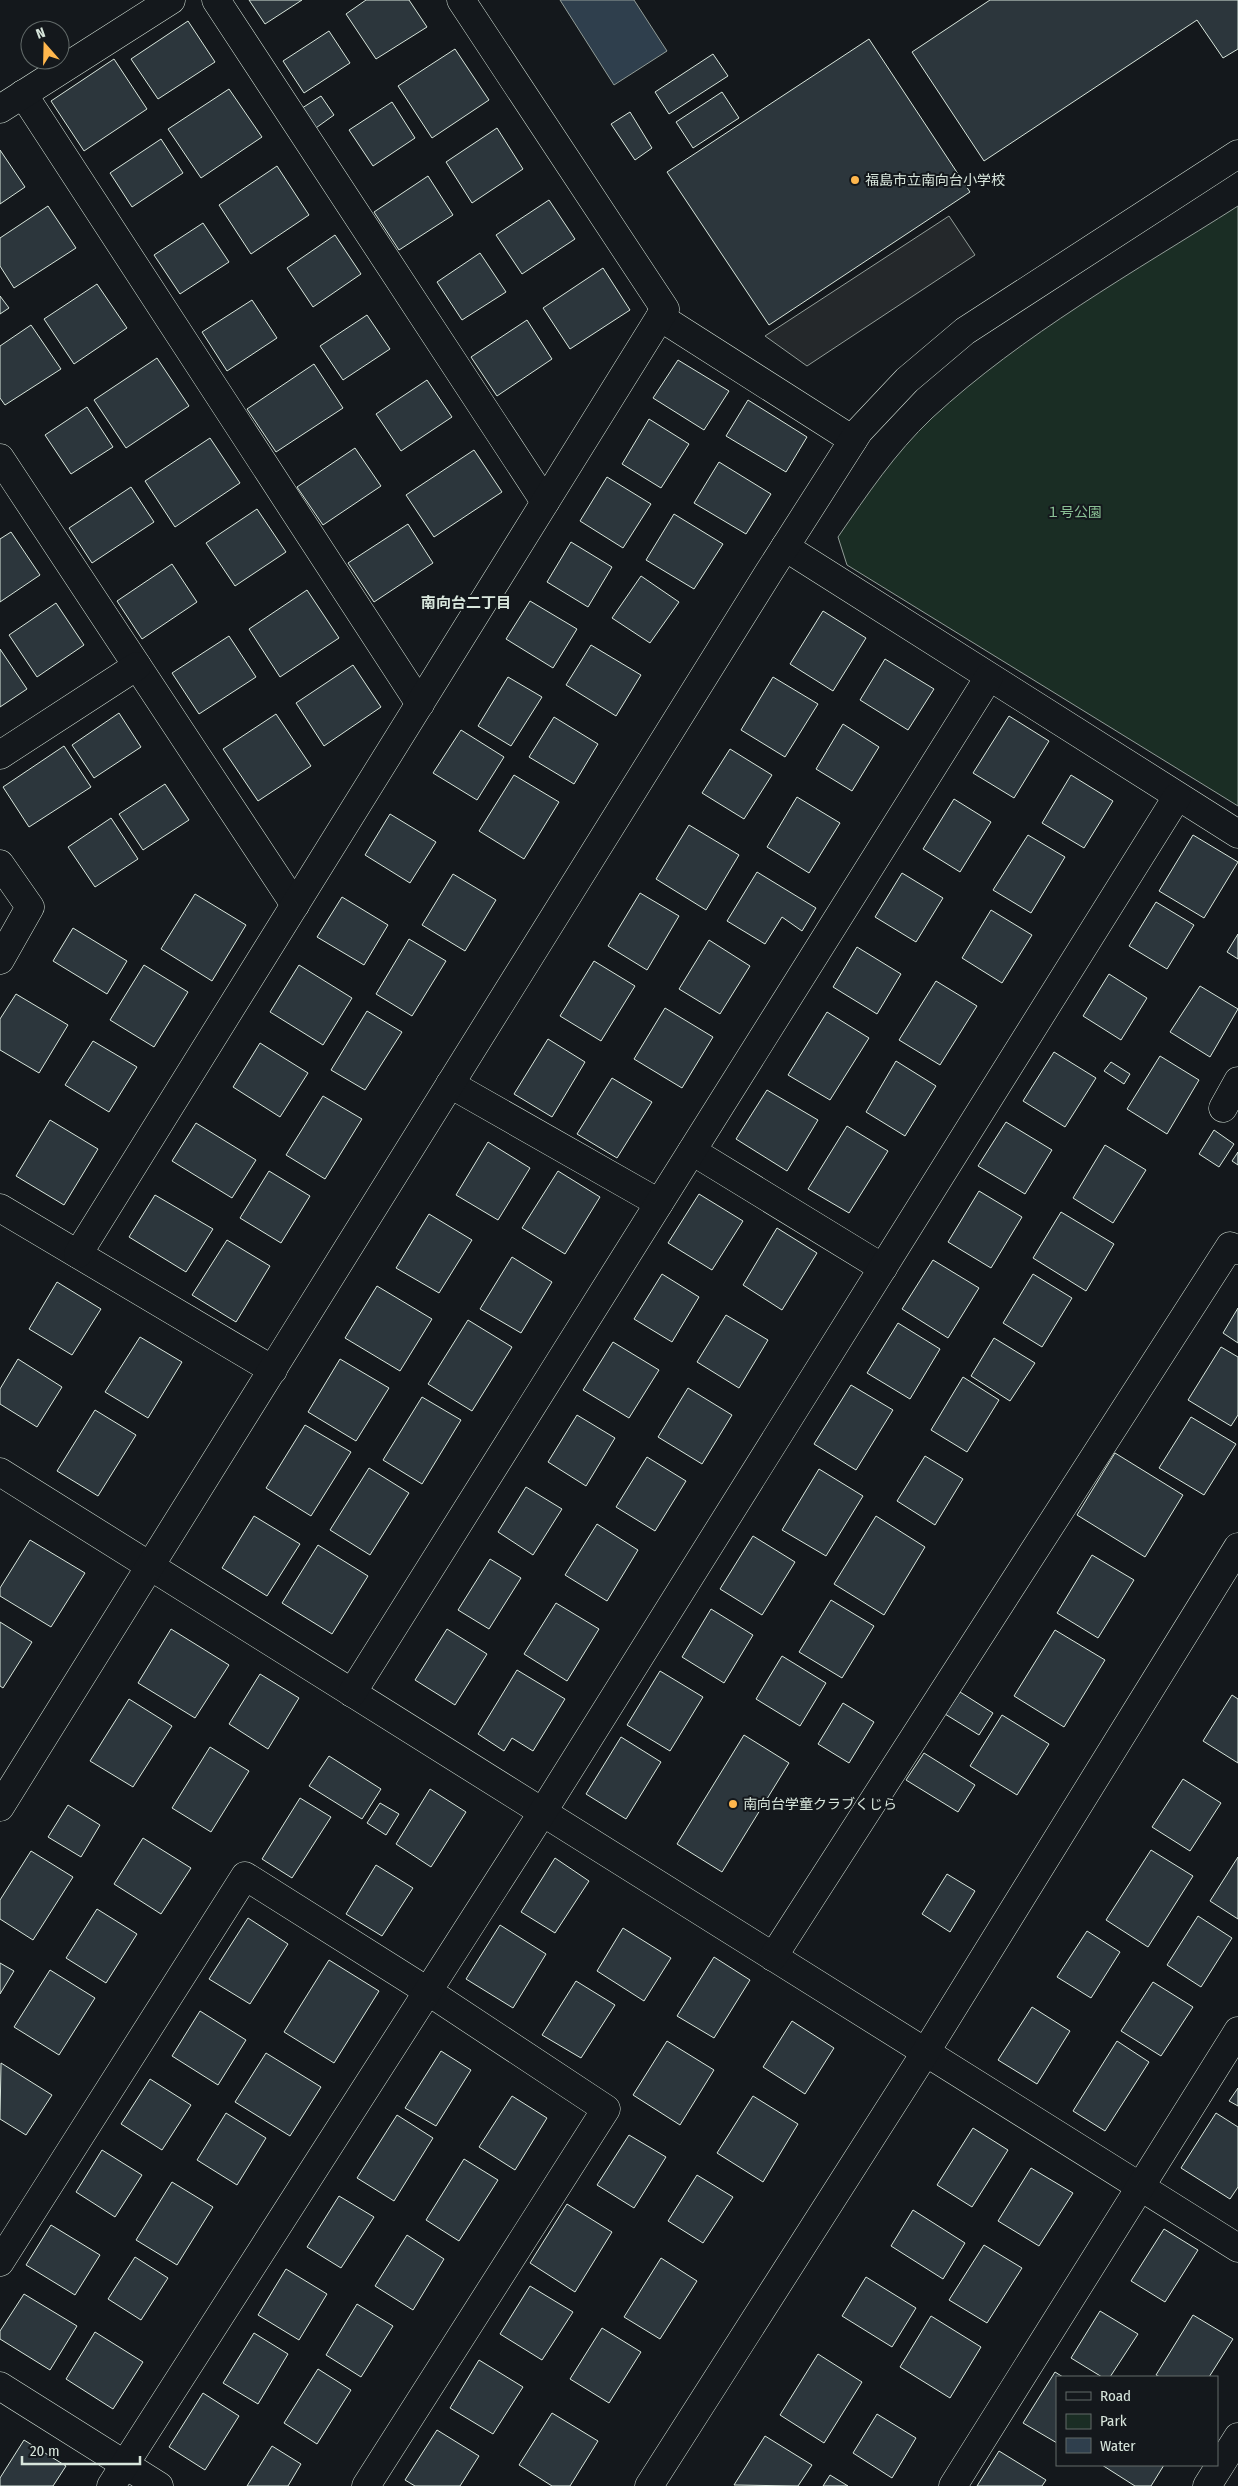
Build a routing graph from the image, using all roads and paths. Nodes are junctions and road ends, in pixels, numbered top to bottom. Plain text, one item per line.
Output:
1 (171, 0) edge
2 (216, 0) edge
3 (460, 0) edge
4 (23, 94) junction
5 (0, 109) edge
6 (1238, 154) edge
7 (660, 317) junction
8 (853, 440) junction
9 (0, 458) edge
10 (545, 502) junction
11 (785, 547) junction
12 (137, 666) junction
13 (989, 677) junction
14 (420, 704) junction
15 (0, 755) edge
16 (1177, 797) junction
17 (1238, 834) edge
18 (0, 864) edge
19 (295, 905) junction
20 (0, 960) edge
21 (1238, 1081) edge
22 (450, 1084) junction
23 (1223, 1108) dead end
24 (692, 1151) junction
25 (659, 1203) junction
26 (0, 1208) edge
27 (1238, 1250) edge
28 (78, 1254) junction
29 (883, 1268) junction
30 (273, 1370) junction
31 (0, 1472) edge
32 (1238, 1547) edge
33 (150, 1566) junction
34 (352, 1693) junction
35 (0, 1807) edge
36 (542, 1813) junction
37 (773, 1957) junction
38 (429, 1992) junction
39 (1238, 2031) edge
40 (925, 2053) junction
41 (1140, 2188) junction
42 (1238, 2248) edge
43 (0, 2262) edge
44 (0, 2386) edge
45 (1238, 2437) edge
46 (118, 2475) edge
47 (159, 2486) edge
48 (366, 2486) edge
49 (649, 2486) edge
50 (953, 2486) edge
51 (1207, 2486) edge

1 - 4 street
2 - 10 street
3 - 7 street
4 - 5 street
4 - 14 street
6 - 8 street
7 - 8 street
7 - 10 street
8 - 11 street
9 - 12 street
10 - 14 street
11 - 13 street
11 - 22 street
12 - 15 street
12 - 19 street
13 - 16 street
13 - 24 street
14 - 19 street
16 - 17 street
16 - 29 street
18 - 20 street
19 - 28 street
21 - 23 street
22 - 25 street
22 - 30 street
24 - 25 street
24 - 29 street
25 - 34 street
26 - 28 street
27 - 37 street
28 - 30 street
29 - 36 street
30 - 33 street
31 - 33 street
32 - 40 street
33 - 34 street
33 - 35 street
34 - 36 street
36 - 37 street
36 - 38 street
37 - 40 street
38 - 43 street
38 - 46 street
38 - 48 street
39 - 41 street
40 - 41 street
40 - 49 street
41 - 42 street
41 - 50 street
44 - 46 street
45 - 51 street
46 - 47 street

